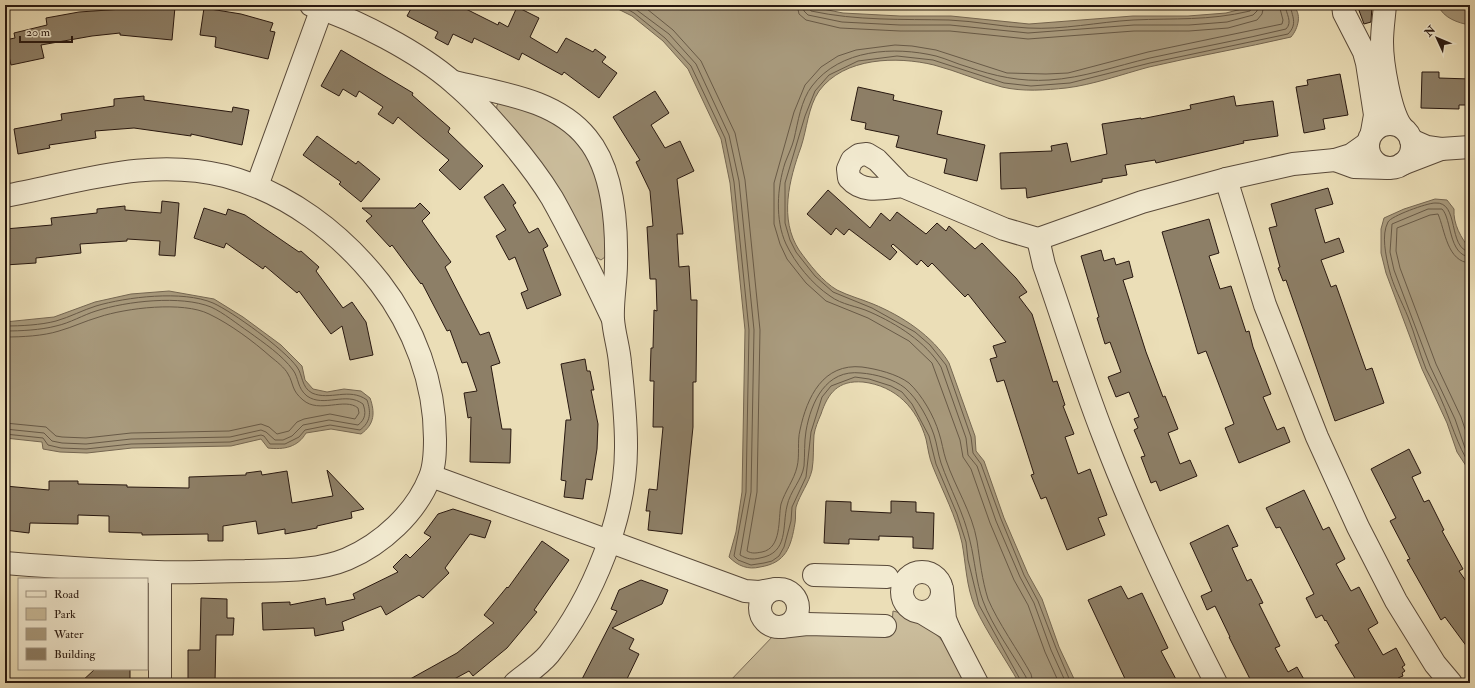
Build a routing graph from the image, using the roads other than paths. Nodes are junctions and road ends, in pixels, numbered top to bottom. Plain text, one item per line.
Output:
1 (1343, 5) edge
2 (1385, 5) edge
3 (316, 7) edge
4 (454, 82) junction
5 (1406, 133) junction
6 (1370, 138) junction
7 (1470, 147) edge
8 (1441, 149) junction
9 (1335, 160) junction
10 (1395, 166) junction
11 (1226, 179) junction
12 (257, 186) junction
13 (902, 186) dead end
14 (5, 196) edge
15 (1038, 239) junction
16 (613, 320) junction
17 (431, 476) junction
18 (609, 542) junction
19 (5, 563) edge
20 (160, 572) junction
21 (919, 573) junction
22 (814, 575) dead end
23 (888, 576) junction
24 (737, 589) junction
25 (775, 589) junction
26 (942, 589) junction
27 (902, 592) junction
28 (921, 612) junction
29 (762, 616) junction
30 (802, 618) junction
31 (886, 626) dead end
32 (949, 629) junction
33 (548, 655) junction
34 (160, 683) edge
35 (515, 683) edge
36 (540, 683) edge
37 (977, 683) edge
38 (1216, 683) edge
39 (1451, 683) edge

1 - 6 street
2 - 5 street
3 - 4 street
3 - 12 street
4 - 16 street
4 - 16 street
5 - 6 street
5 - 8 street
5 - 10 street
6 - 9 street
6 - 10 street
7 - 8 street
8 - 10 street
9 - 10 street
9 - 11 street
11 - 15 street
11 - 39 street
12 - 14 street
12 - 17 street
13 - 15 street
15 - 38 street
16 - 18 street
17 - 18 street
17 - 20 street
18 - 24 street
18 - 33 street
19 - 20 street
20 - 34 street
21 - 23 street
21 - 26 street
21 - 27 street
22 - 23 street
23 - 27 street
24 - 25 street
24 - 29 street
25 - 29 street
25 - 30 street
26 - 28 street
26 - 32 street
27 - 28 street
28 - 32 street
29 - 30 street
30 - 31 street
32 - 37 street
33 - 35 street
33 - 36 street

